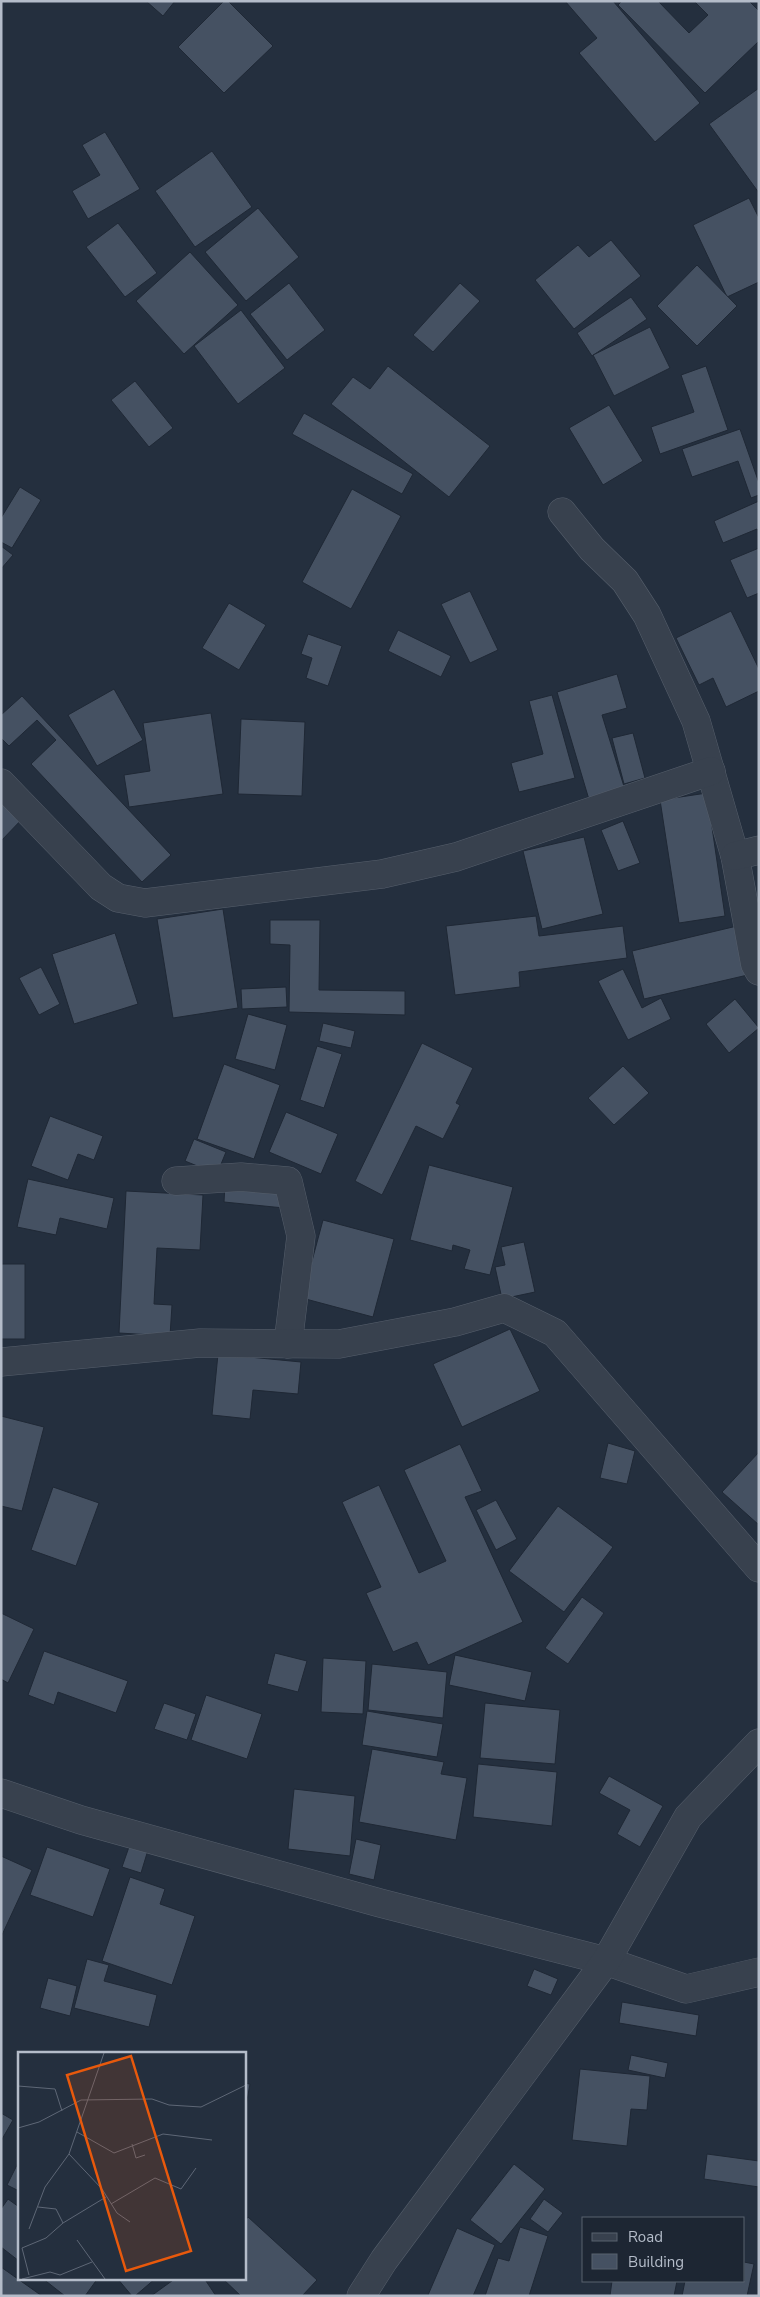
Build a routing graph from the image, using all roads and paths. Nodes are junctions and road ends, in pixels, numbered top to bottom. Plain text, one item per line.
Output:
1 (562, 512) dead end
2 (711, 771) junction
3 (1, 783) edge
4 (747, 853) edge
5 (759, 971) edge
6 (176, 1181) dead end
7 (288, 1344) junction
8 (1, 1362) edge
9 (759, 1568) edge
10 (759, 1743) edge
11 (1, 1794) edge
12 (606, 1960) junction
13 (759, 1972) edge
14 (361, 2296) edge

1 - 2 street
2 - 3 street
2 - 4 street
4 - 5 street
6 - 7 street
7 - 8 street
7 - 9 street
10 - 12 street
11 - 12 street
12 - 13 street
12 - 14 street

